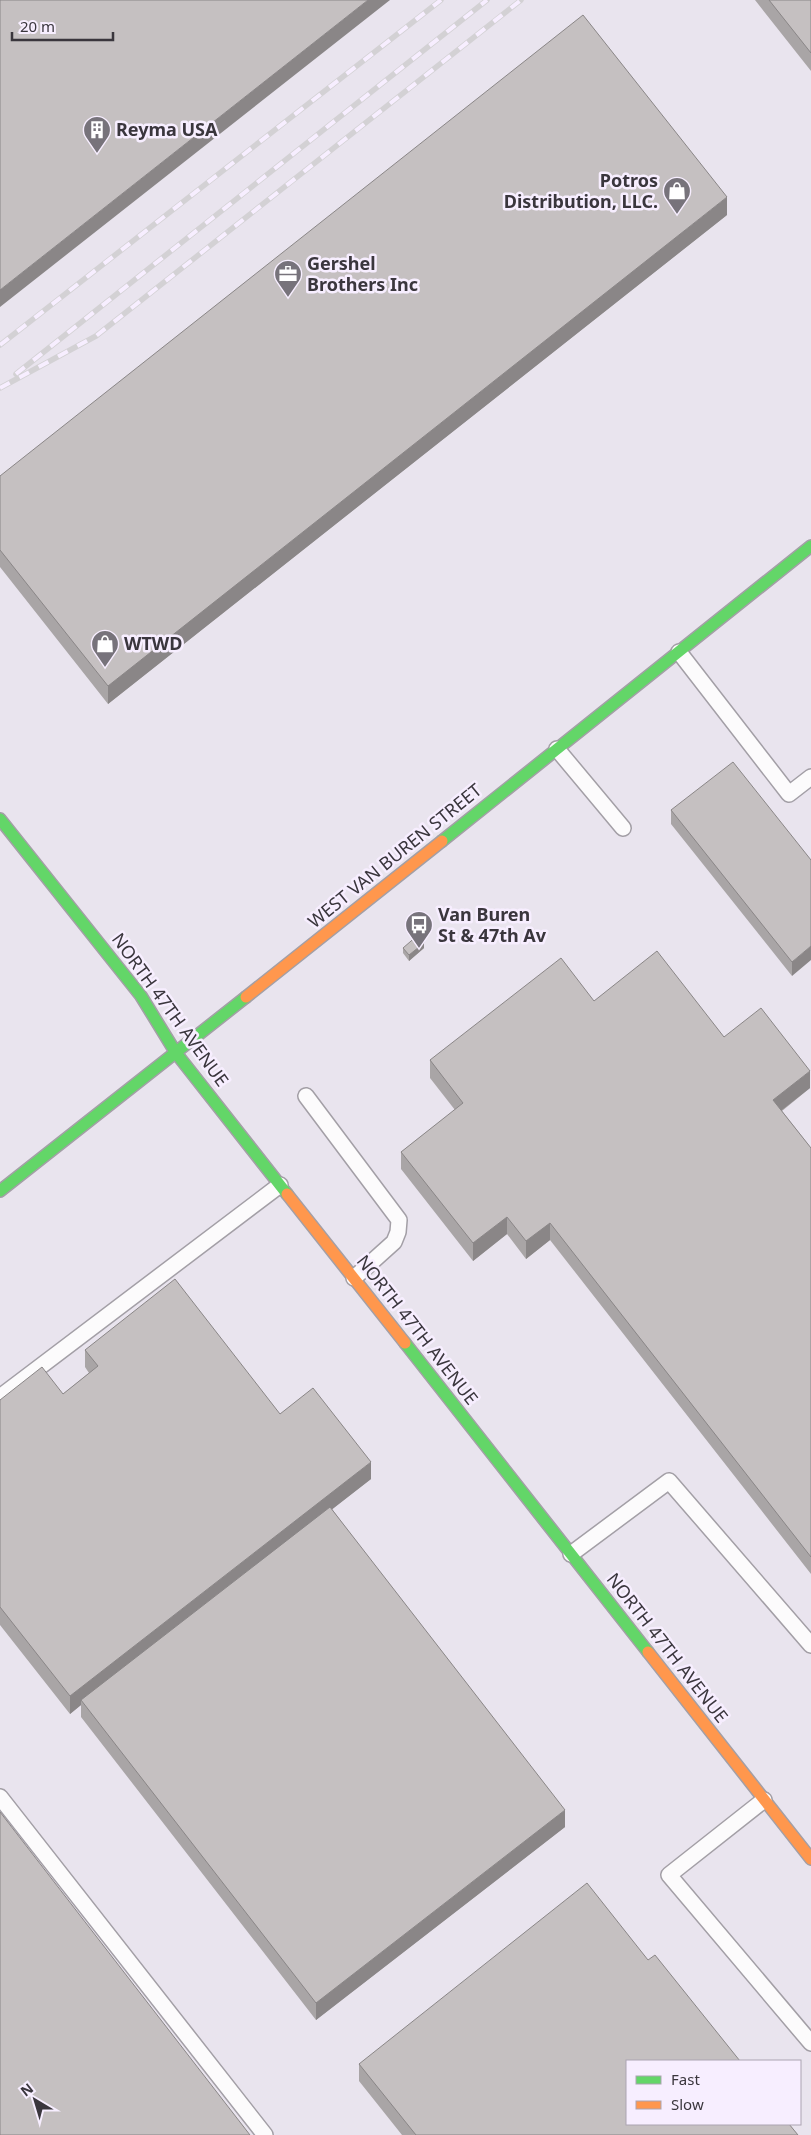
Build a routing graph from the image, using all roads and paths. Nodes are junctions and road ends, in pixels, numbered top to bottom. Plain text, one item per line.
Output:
1 (811, 546) edge
2 (679, 652) junction
3 (557, 749) junction
4 (811, 777) edge
5 (0, 819) edge
6 (623, 828) dead end
7 (176, 1053) junction
8 (306, 1096) dead end
9 (280, 1185) junction
10 (0, 1191) edge
11 (354, 1278) junction
12 (0, 1397) edge
13 (571, 1554) junction
14 (811, 1645) edge
15 (0, 1797) edge
16 (764, 1800) junction
17 (811, 1859) edge
18 (811, 2043) edge
19 (264, 2135) edge

1 - 2 street, WEST VAN BUREN STREET
2 - 3 street, WEST VAN BUREN STREET
2 - 4 lane
3 - 6 lane
3 - 7 street, WEST VAN BUREN STREET
5 - 7 street, NORTH 47TH AVENUE
7 - 9 street, NORTH 47TH AVENUE
7 - 10 street, WEST VAN BUREN STREET
8 - 11 lane
9 - 11 street, NORTH 47TH AVENUE
9 - 12 lane
11 - 13 street, NORTH 47TH AVENUE
13 - 14 lane
13 - 16 street, NORTH 47TH AVENUE
15 - 19 lane
16 - 17 street, NORTH 47TH AVENUE
16 - 18 lane

